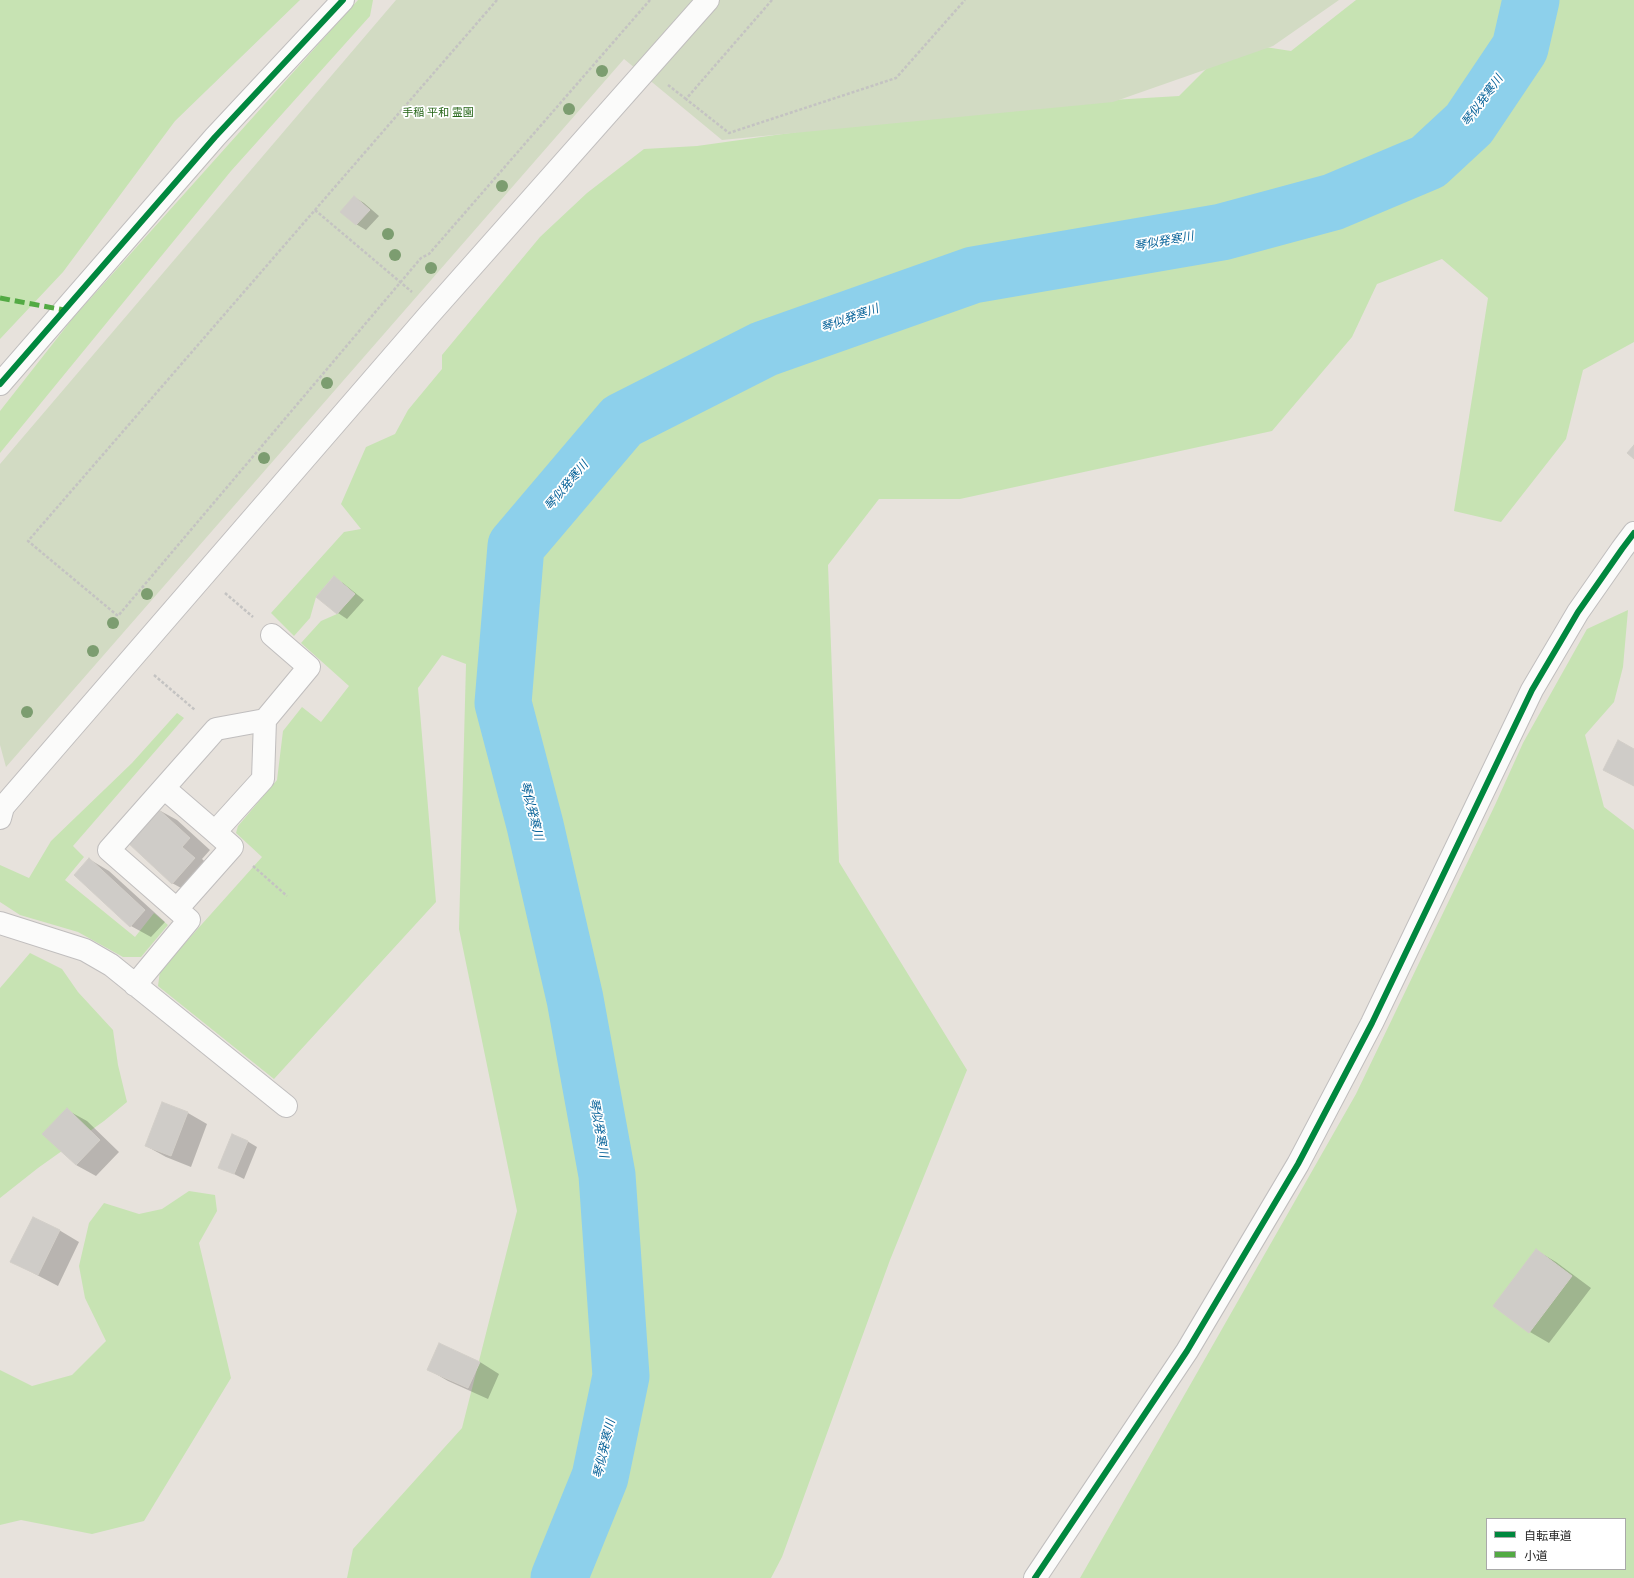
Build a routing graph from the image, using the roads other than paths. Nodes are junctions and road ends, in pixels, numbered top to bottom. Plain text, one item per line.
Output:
1 (343, 0) edge
2 (708, 0) edge
3 (0, 384) edge
4 (1634, 533) edge
5 (272, 635) dead end
6 (265, 720) junction
7 (164, 788) junction
8 (1, 809) edge
9 (215, 832) junction
10 (177, 909) junction
11 (0, 923) edge
12 (135, 985) junction
13 (286, 1106) dead end
14 (1035, 1578) edge

1 - 3 street
2 - 8 street
4 - 14 street
5 - 6 street
6 - 7 street
6 - 9 street
7 - 9 street
7 - 10 street
9 - 10 street
10 - 12 street
11 - 12 street
12 - 13 street

